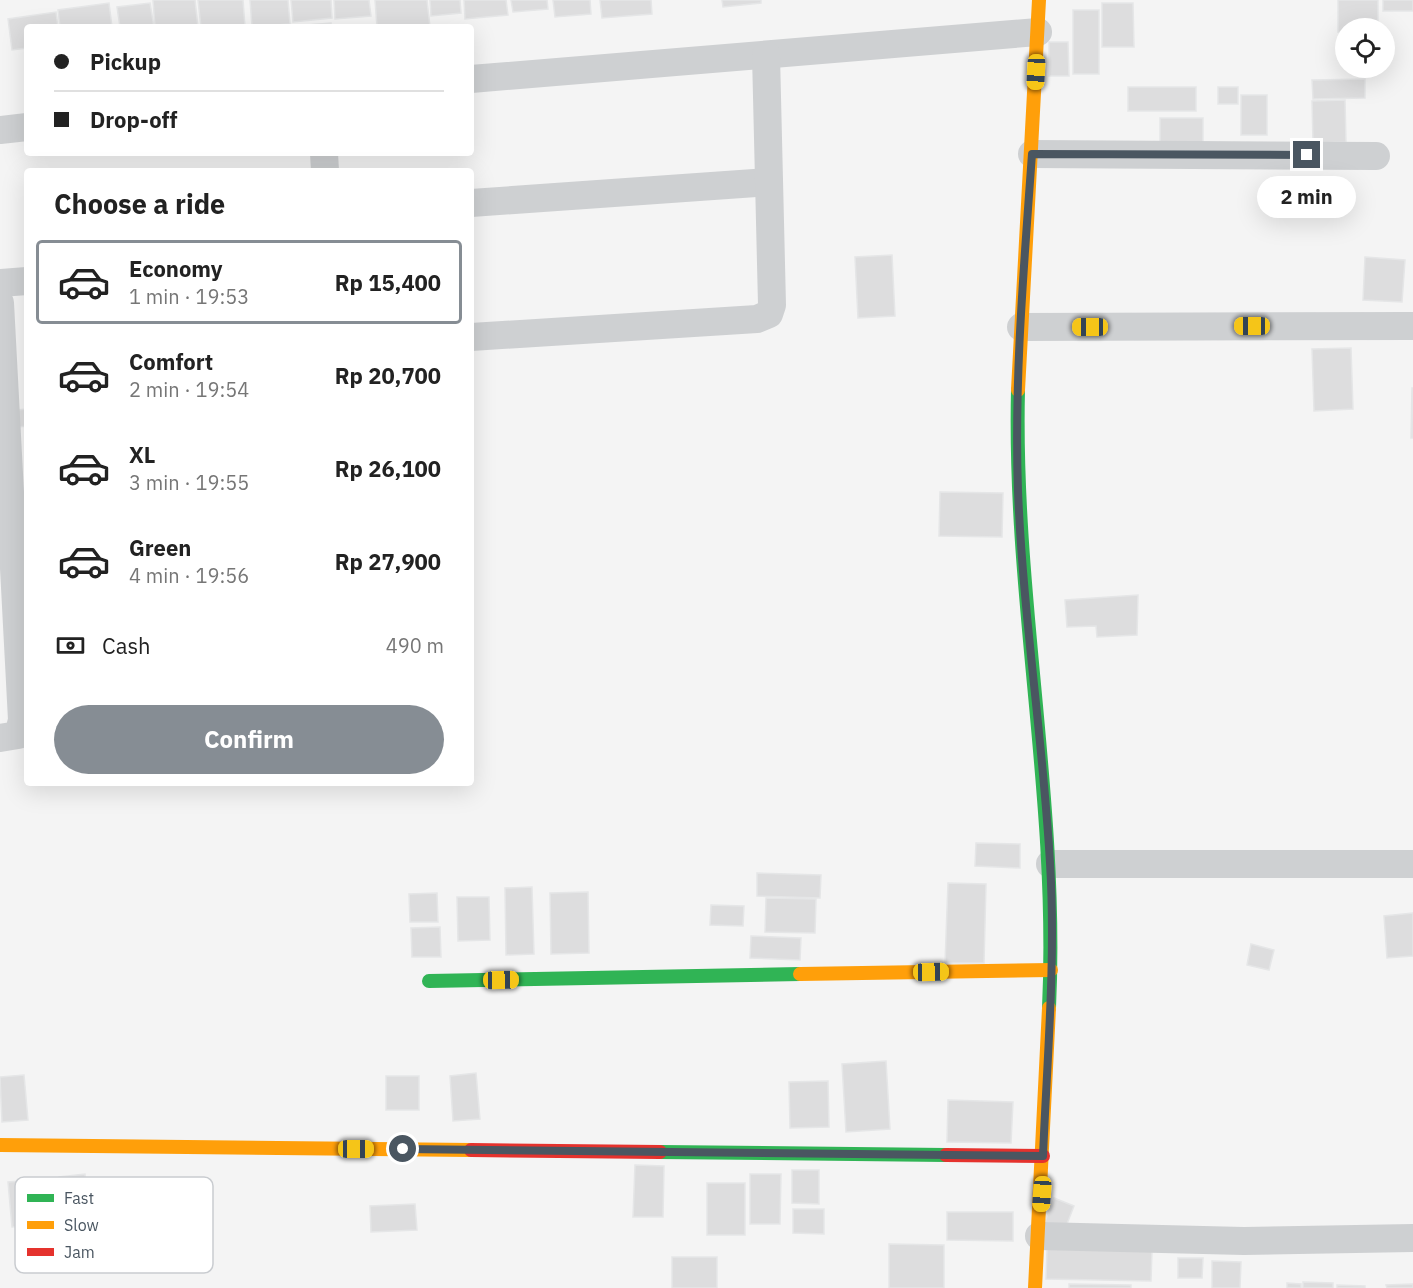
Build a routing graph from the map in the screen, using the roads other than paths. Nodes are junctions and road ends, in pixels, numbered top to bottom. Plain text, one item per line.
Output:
1 (1039, 0) edge
2 (1038, 32) junction
3 (766, 55) junction
4 (474, 80) edge
5 (24, 127) edge
6 (0, 130) edge
7 (1032, 154) junction
8 (1376, 156) dead end
9 (769, 182) junction
10 (474, 203) edge
11 (24, 280) edge
12 (0, 283) edge
13 (0, 303) edge
14 (1413, 326) edge
15 (1021, 327) junction
16 (474, 337) edge
17 (0, 738) edge
18 (1050, 864) junction
19 (1413, 864) edge
20 (1051, 970) junction
21 (429, 981) dead end
22 (0, 1145) edge
23 (1043, 1156) junction
24 (1039, 1236) junction
25 (1413, 1238) edge
26 (1035, 1288) edge

1 - 2 street
2 - 3 street
2 - 7 street
3 - 4 street
3 - 9 street
5 - 6 street
7 - 8 street
7 - 15 street
9 - 10 street
9 - 16 street
11 - 12 street
13 - 17 street
14 - 15 street
15 - 18 street
18 - 19 street
18 - 20 street
20 - 21 street
20 - 23 street
22 - 23 street
23 - 24 street
24 - 25 street
24 - 26 street

